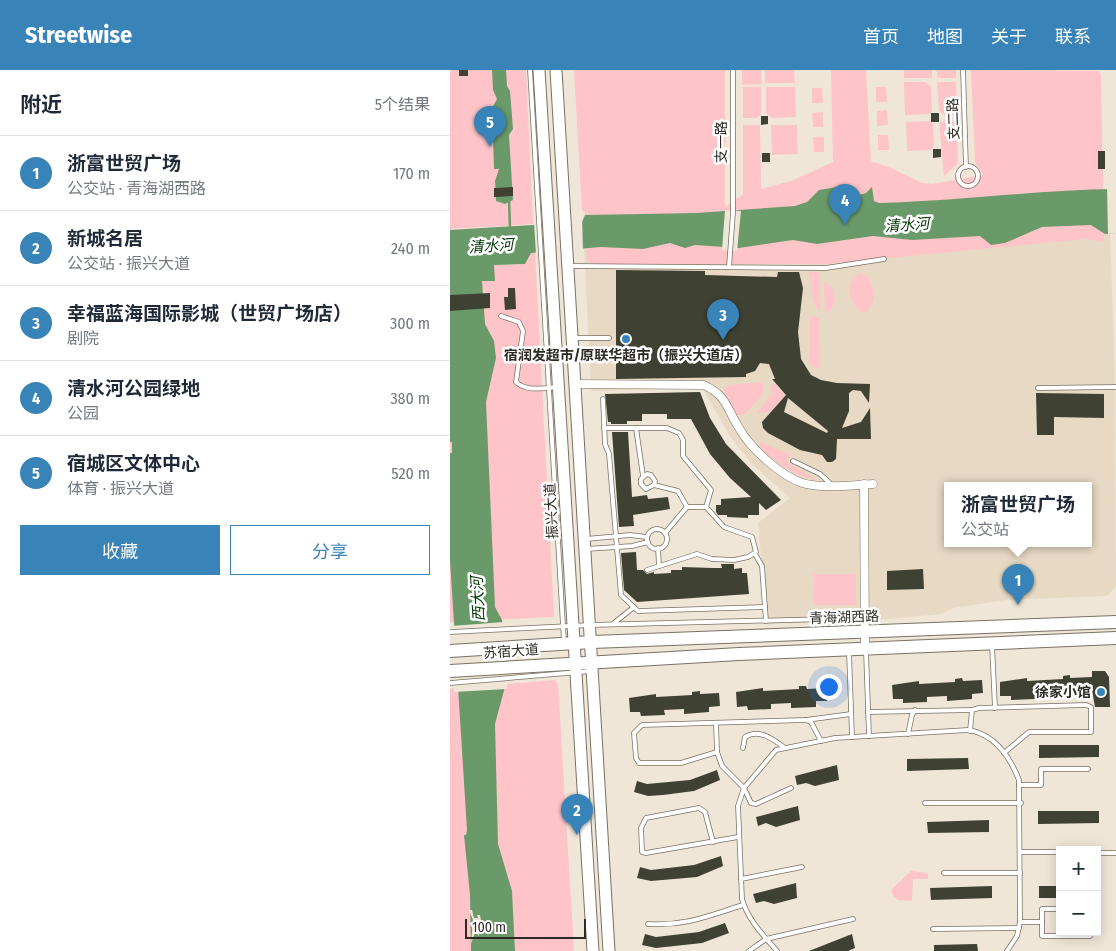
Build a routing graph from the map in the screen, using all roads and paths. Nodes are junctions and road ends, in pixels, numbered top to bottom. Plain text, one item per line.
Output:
1 (530, 70) edge
2 (733, 70) edge
3 (963, 70) edge
4 (539, 75) edge
5 (556, 75) edge
6 (966, 167) junction
7 (884, 259) dead end
8 (569, 266) junction
9 (729, 267) junction
10 (502, 316) dead end
11 (573, 338) junction
12 (609, 338) dead end
13 (576, 384) junction
14 (553, 387) junction
15 (1116, 387) edge
16 (1038, 388) dead end
17 (603, 399) dead end
18 (604, 428) junction
19 (636, 428) junction
20 (793, 461) dead end
21 (643, 476) junction
22 (864, 484) junction
23 (874, 484) dead end
24 (654, 485) junction
25 (832, 485) junction
26 (687, 507) junction
27 (706, 507) junction
28 (665, 532) junction
29 (615, 537) junction
30 (648, 539) junction
31 (586, 544) junction
32 (616, 547) junction
33 (658, 548) junction
34 (754, 554) junction
35 (659, 566) junction
36 (647, 570) dead end
37 (588, 584) junction
38 (570, 586) junction
39 (634, 607) junction
40 (765, 607) junction
41 (766, 621) junction
42 (1116, 622) edge
43 (591, 624) junction
44 (613, 624) junction
45 (867, 625) junction
46 (568, 626) junction
47 (450, 632) edge
48 (1116, 638) edge
49 (592, 642) junction
50 (565, 644) junction
51 (992, 644) junction
52 (849, 649) junction
53 (866, 649) junction
54 (450, 651) edge
55 (593, 666) junction
56 (576, 668) junction
57 (450, 671) edge
58 (450, 684) edge
59 (595, 705) junction
60 (578, 706) junction
61 (995, 708) junction
62 (915, 710) junction
63 (972, 710) junction
64 (868, 712) junction
65 (851, 714) junction
66 (806, 720) junction
67 (716, 722) junction
68 (970, 731) junction
69 (908, 734) junction
70 (869, 736) junction
71 (852, 737) junction
72 (821, 741) junction
73 (743, 748) dead end
74 (785, 748) junction
75 (717, 752) junction
76 (1004, 752) junction
77 (1088, 769) dead end
78 (1019, 784) junction
79 (744, 788) junction
80 (791, 788) dead end
81 (925, 803) dead end
82 (1020, 803) junction
83 (602, 834) junction
84 (586, 836) junction
85 (738, 837) junction
86 (713, 842) junction
87 (1020, 852) junction
88 (1056, 852) edge
89 (1101, 853) edge
90 (1116, 854) edge
91 (802, 867) dead end
92 (944, 873) dead end
93 (1020, 874) junction
94 (741, 879) junction
95 (743, 904) junction
96 (1056, 909) edge
97 (853, 919) dead end
98 (1020, 922) junction
99 (1042, 922) junction
100 (648, 924) dead end
101 (1019, 928) junction
102 (933, 929) dead end
103 (1056, 936) edge
104 (766, 939) junction
105 (593, 951) edge
106 (609, 951) edge
107 (749, 951) edge
108 (777, 951) edge
109 (1007, 951) edge

1 - 14 lane
2 - 9 lane, 支一路
3 - 6 lane, 支二路
4 - 5 main road
4 - 14 main road, 振兴大道
5 - 8 main road
6 - 6 lane
7 - 9 lane
8 - 9 lane
8 - 11 main road
10 - 14 lane
11 - 12 lane
11 - 13 main road
13 - 25 street
13 - 31 main road
14 - 38 main road, 振兴大道
14 - 46 lane
15 - 16 lane
17 - 18 lane
18 - 19 lane
18 - 29 lane
19 - 21 lane
19 - 27 lane
20 - 25 lane
21 - 24 lane
21 - 24 lane
22 - 23 street
22 - 25 street
22 - 45 street
24 - 26 lane
26 - 27 lane
26 - 28 lane
27 - 34 lane
28 - 30 lane
28 - 33 lane
29 - 30 lane
29 - 31 lane
29 - 32 lane
30 - 32 lane
30 - 33 lane
31 - 32 lane
31 - 37 main road
32 - 39 lane
33 - 35 lane
34 - 35 lane
34 - 40 lane
35 - 36 lane
37 - 38 lane
37 - 43 main road
38 - 46 main road, 振兴大道
39 - 40 lane
39 - 44 lane
40 - 41 lane
41 - 44 lane
41 - 45 lane
42 - 45 main road, 青海湖西路
43 - 44 lane
43 - 46 lane
43 - 49 main road
45 - 49 main road, 青海湖西路
45 - 53 street
46 - 47 lane
46 - 50 main road, 振兴大道
48 - 51 main road
49 - 50 main road, 青海湖西路
49 - 55 main road
50 - 54 main road, 苏宿大道
50 - 56 main road, 振兴大道
51 - 53 main road
51 - 61 lane
52 - 53 main road
52 - 55 main road
52 - 65 lane
53 - 64 lane
55 - 56 main road
55 - 59 main road
56 - 57 main road, 苏宿大道
56 - 58 lane
56 - 60 main road, 振兴大道
59 - 60 lane
59 - 83 main road
60 - 84 main road, 振兴大道
61 - 63 lane
61 - 76 lane
62 - 63 lane
62 - 64 lane
62 - 69 lane
63 - 68 lane
64 - 70 lane
65 - 66 lane
65 - 71 lane
66 - 67 lane
66 - 72 lane
67 - 75 lane
67 - 75 lane
68 - 69 lane
68 - 76 lane
69 - 70 lane
70 - 71 lane
71 - 72 lane
72 - 74 lane
73 - 74 lane
74 - 79 lane
75 - 79 lane
76 - 78 lane
77 - 78 lane
78 - 82 lane
79 - 80 lane
79 - 85 lane
81 - 82 lane
82 - 87 lane
83 - 84 lane
83 - 106 main road
84 - 105 main road, 振兴大道
85 - 86 lane
85 - 94 lane
86 - 86 lane
87 - 88 lane
87 - 93 lane
89 - 90 lane
91 - 94 lane
92 - 93 lane
93 - 98 lane
94 - 95 lane
95 - 100 lane
95 - 104 lane
96 - 99 lane
97 - 104 lane
98 - 99 lane
98 - 101 lane
99 - 103 lane
101 - 102 lane
101 - 109 lane
104 - 107 lane
104 - 108 lane

